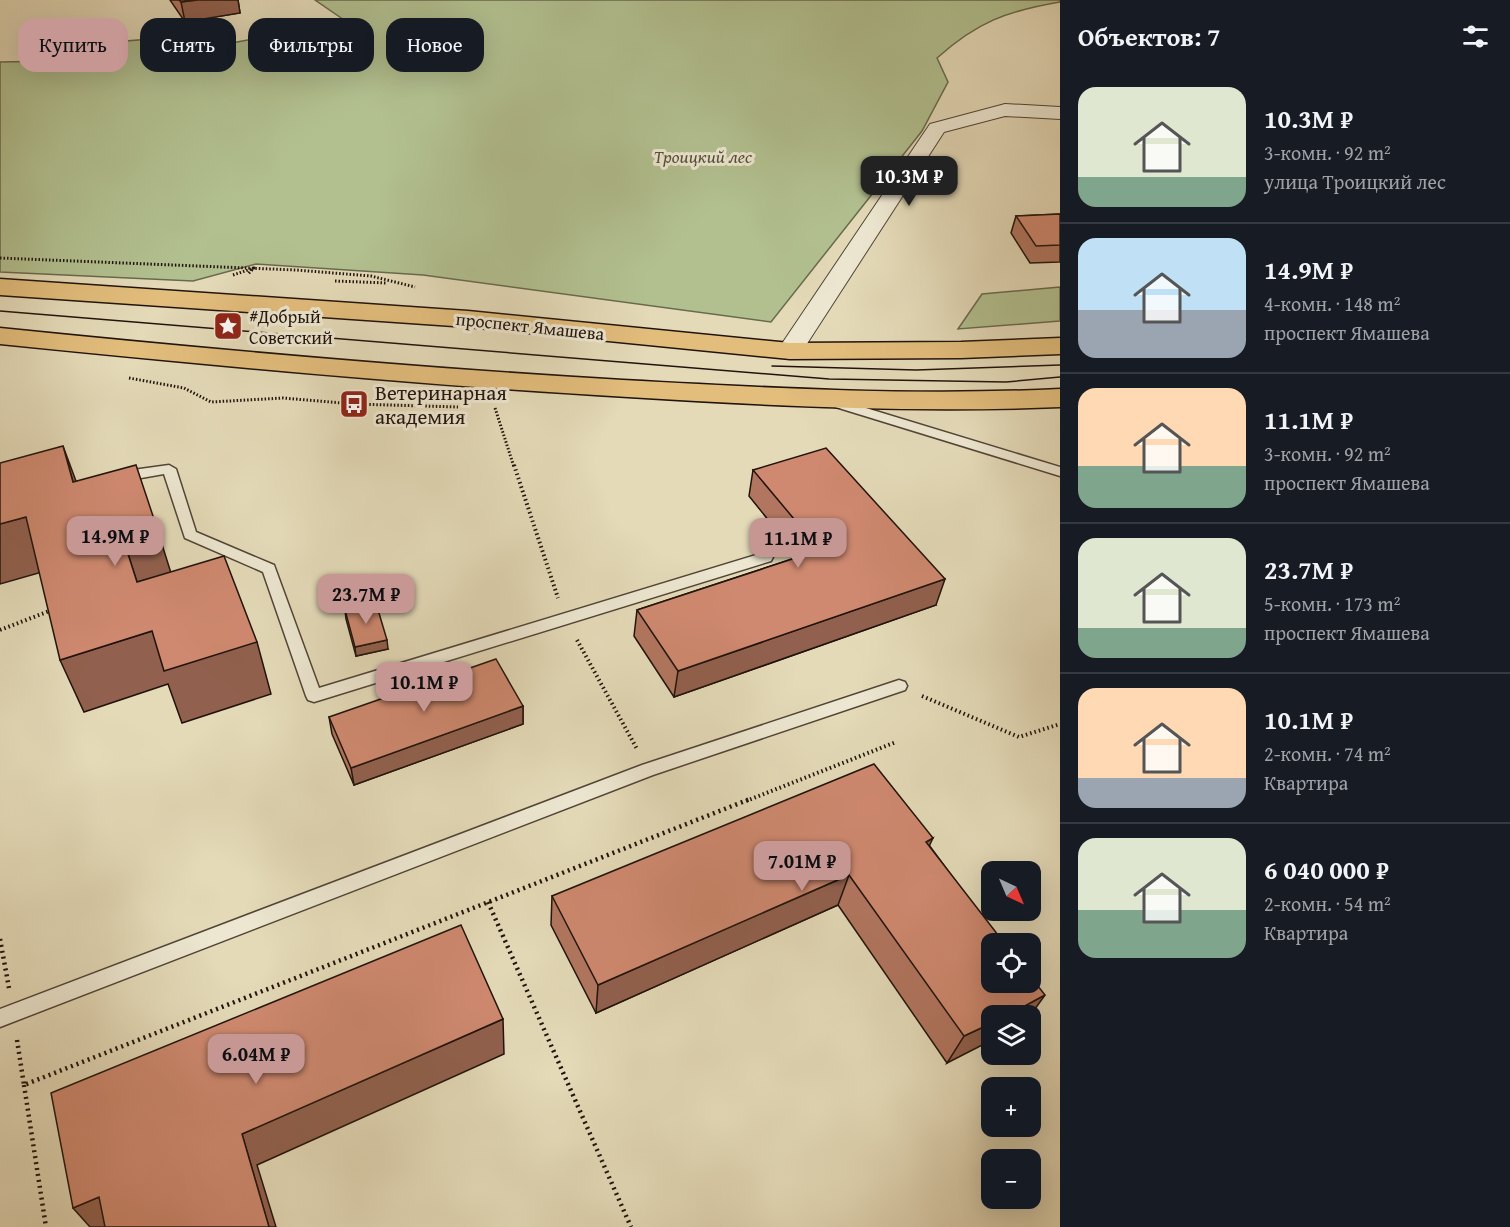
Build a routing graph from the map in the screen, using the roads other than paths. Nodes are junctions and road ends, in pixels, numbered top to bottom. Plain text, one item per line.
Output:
1 (1060, 113) edge
2 (0, 287) edge
3 (0, 336) edge
4 (1060, 346) edge
5 (790, 351) junction
6 (1060, 398) edge
7 (829, 401) junction
8 (1060, 472) edge
9 (102, 480) edge
10 (766, 556) dead end
11 (899, 686) road end
12 (6, 1016) edge

1 - 5 street
2 - 5 main road, проспект Ямашева
3 - 7 main road
4 - 5 main road, проспект Ямашева
6 - 7 main road
7 - 8 lane
9 - 10 lane
11 - 12 lane

